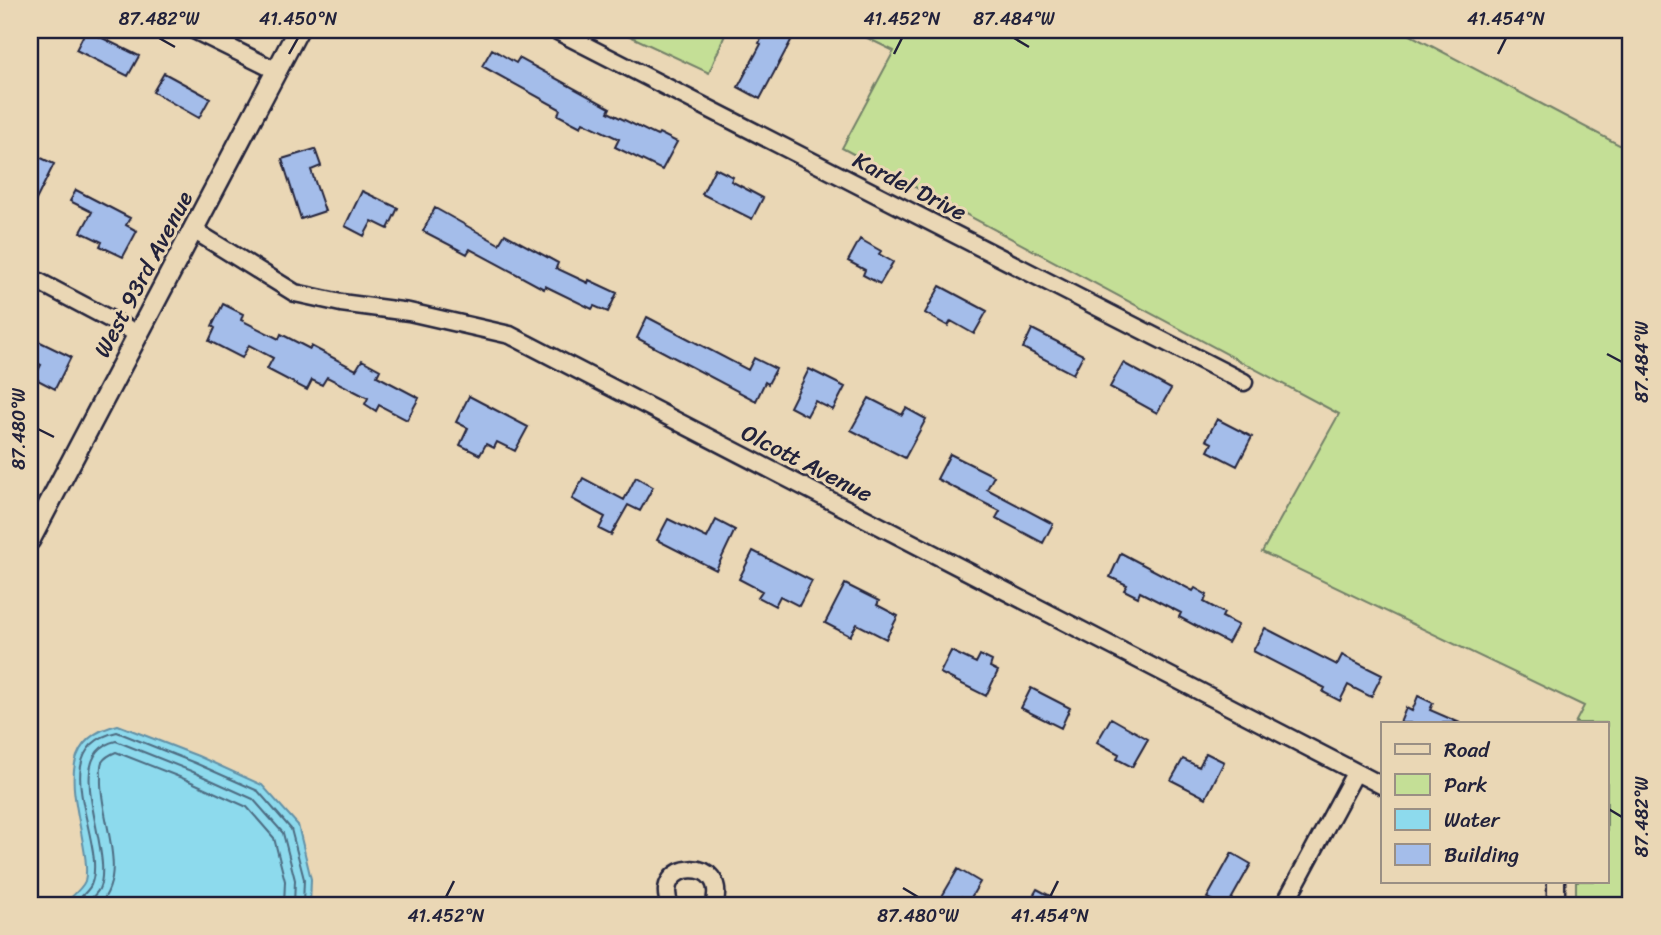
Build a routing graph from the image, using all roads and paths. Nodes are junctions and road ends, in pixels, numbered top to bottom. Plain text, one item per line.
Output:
1 (194, 30) edge
2 (298, 30) edge
3 (555, 30) edge
4 (276, 71) junction
5 (195, 230) junction
6 (30, 277) edge
7 (138, 334) junction
8 (1244, 382) dead end
9 (30, 540) edge
10 (1355, 773) junction
11 (1381, 785) edge
12 (1556, 883) edge
13 (670, 905) edge
14 (714, 905) edge
15 (1284, 905) edge
16 (1556, 905) edge

1 - 4 street
2 - 4 street, West 93rd Avenue
3 - 8 street, Kardel Drive
4 - 5 street, West 93rd Avenue
5 - 7 street, West 93rd Avenue
5 - 10 street, Olcott Avenue
6 - 7 street
7 - 9 street, West 93rd Avenue
10 - 11 street, Olcott Avenue
10 - 15 street
12 - 16 street
13 - 14 street

